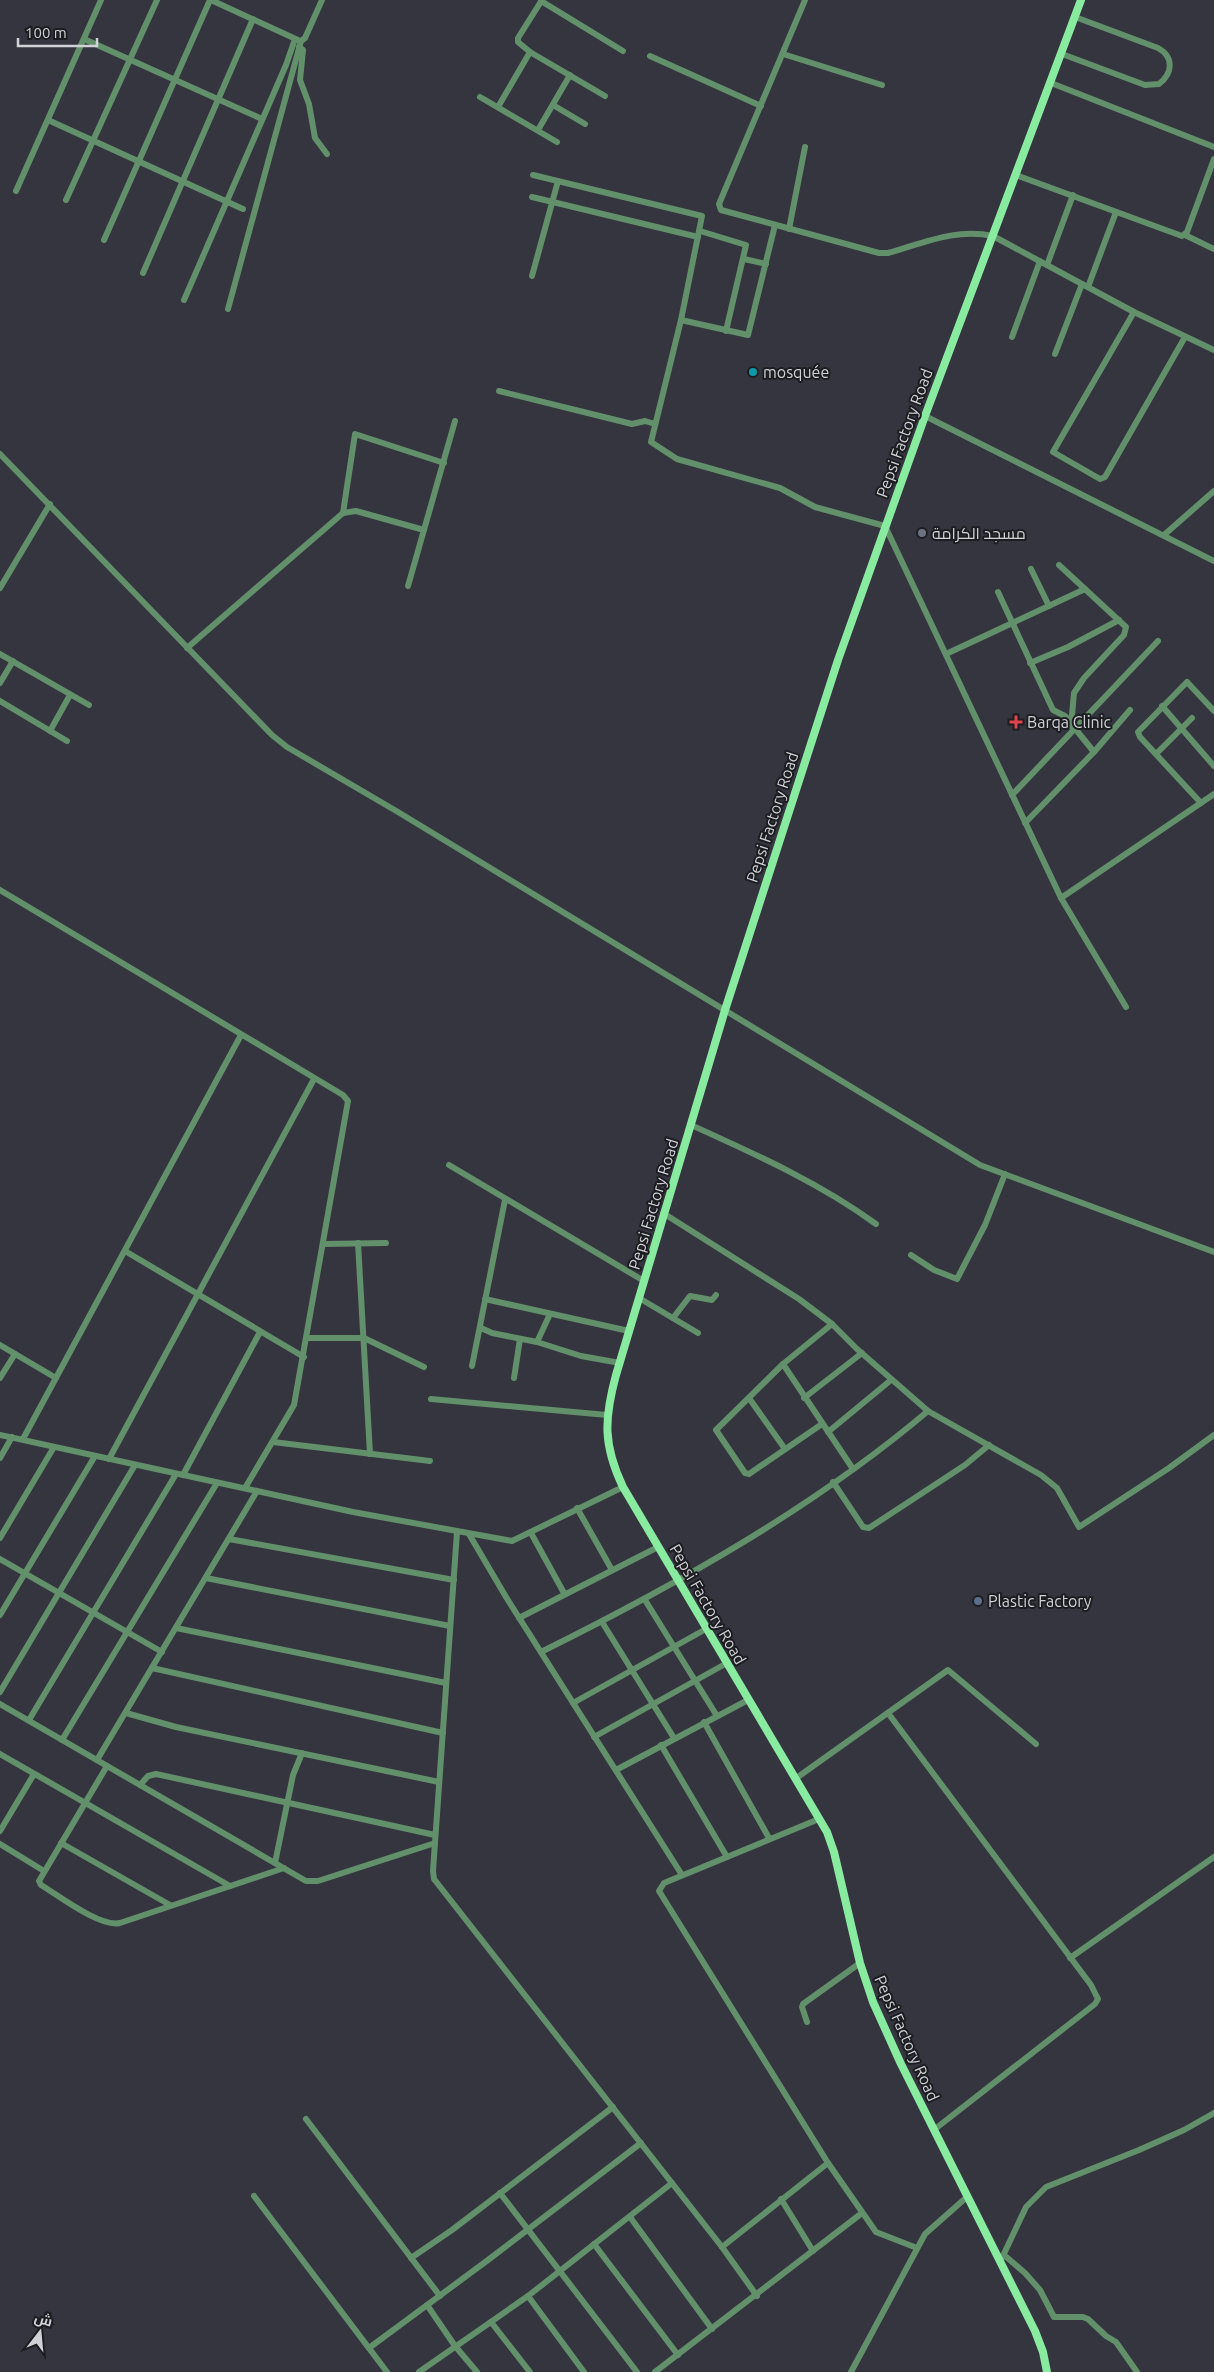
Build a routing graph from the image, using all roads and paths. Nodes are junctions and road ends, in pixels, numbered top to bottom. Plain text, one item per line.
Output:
1 (101, 0) edge
2 (157, 0) edge
3 (211, 0) edge
4 (322, 0) edge
5 (805, 0) edge
6 (1081, 0) edge
7 (541, 1) edge
8 (1075, 17) junction
9 (253, 19) junction
10 (84, 39) junction
11 (298, 42) junction
12 (623, 51) dead end
13 (530, 52) junction
14 (782, 54) junction
15 (1062, 54) junction
16 (650, 56) dead end
17 (130, 60) junction
18 (292, 74) junction
19 (570, 75) junction
20 (300, 76) junction
21 (174, 80) junction
22 (1051, 83) junction
23 (882, 85) dead end
24 (605, 96) dead end
25 (480, 97) dead end
26 (220, 100) junction
27 (553, 105) junction
28 (761, 106) junction
29 (498, 107) junction
30 (262, 119) junction
31 (48, 120) junction
32 (585, 124) dead end
33 (538, 130) junction
34 (94, 142) junction
35 (557, 142) dead end
36 (1214, 146) edge
37 (805, 147) dead end
38 (326, 154) dead end
39 (1214, 159) edge
40 (138, 162) junction
41 (1016, 174) junction
42 (534, 175) dead end
43 (558, 181) junction
44 (182, 182) junction
45 (16, 191) dead end
46 (1073, 195) junction
47 (532, 197) dead end
48 (66, 200) dead end
49 (225, 201) junction
50 (552, 202) junction
51 (243, 209) dead end
52 (1116, 212) junction
53 (775, 225) junction
54 (789, 229) junction
55 (699, 234) junction
56 (1184, 235) junction
57 (993, 236) junction
58 (104, 240) dead end
59 (1214, 249) edge
60 (744, 259) junction
61 (1040, 261) junction
62 (766, 264) junction
63 (1047, 265) junction
64 (143, 273) dead end
65 (532, 276) dead end
66 (1085, 285) junction
67 (184, 300) dead end
68 (228, 309) dead end
69 (1134, 312) junction
70 (681, 320) junction
71 (726, 331) junction
72 (1012, 337) dead end
73 (1185, 337) junction
74 (1214, 350) edge
75 (1055, 354) dead end
76 (499, 391) dead end
77 (925, 416) junction
78 (455, 422) dead end
79 (655, 424) junction
80 (0, 454) edge
81 (444, 463) junction
82 (1214, 491) edge
83 (50, 504) junction
84 (344, 513) junction
85 (885, 526) junction
86 (424, 530) junction
87 (1164, 535) junction
88 (1214, 561) edge
89 (1059, 565) dead end
90 (1031, 569) dead end
91 (408, 586) dead end
92 (0, 588) edge
93 (1085, 589) junction
94 (998, 592) dead end
95 (1049, 606) junction
96 (1119, 620) junction
97 (1012, 624) junction
98 (1158, 641) dead end
99 (187, 648) junction
100 (0, 654) edge
101 (946, 654) junction
102 (14, 661) junction
103 (1030, 663) junction
104 (0, 683) edge
105 (70, 695) junction
106 (0, 701) edge
107 (89, 705) dead end
108 (1162, 706) junction
109 (1130, 710) dead end
110 (1214, 711) edge
111 (1192, 718) dead end
112 (1072, 728) junction
113 (1182, 729) junction
114 (50, 731) junction
115 (67, 741) dead end
116 (1094, 752) junction
117 (1156, 754) junction
118 (1214, 766) edge
119 (1214, 794) edge
120 (1012, 795) junction
121 (1201, 803) junction
122 (1025, 823) junction
123 (0, 890) edge
124 (1061, 898) junction
125 (1126, 1007) dead end
126 (725, 1010) junction
127 (241, 1035) junction
128 (314, 1078) junction
129 (691, 1125) junction
130 (449, 1165) dead end
131 (1005, 1174) junction
132 (505, 1200) junction
133 (663, 1213) junction
134 (876, 1224) dead end
135 (386, 1242) dead end
136 (358, 1243) junction
137 (324, 1244) junction
138 (125, 1251) junction
139 (1214, 1252) edge
140 (911, 1255) dead end
141 (644, 1281) junction
142 (198, 1294) junction
143 (716, 1296) dead end
144 (639, 1298) junction
145 (485, 1299) junction
146 (550, 1314) junction
147 (673, 1318) junction
148 (832, 1324) junction
149 (481, 1328) junction
150 (629, 1331) junction
151 (260, 1332) junction
152 (698, 1333) dead end
153 (307, 1338) junction
154 (364, 1338) junction
155 (520, 1339) junction
156 (537, 1342) junction
157 (0, 1345) edge
158 (862, 1353) junction
159 (14, 1354) junction
160 (304, 1357) junction
161 (620, 1363) junction
162 (783, 1364) junction
163 (472, 1366) dead end
164 (424, 1367) dead end
165 (0, 1378) edge
166 (56, 1378) junction
167 (514, 1378) dead end
168 (891, 1380) junction
169 (748, 1398) junction
170 (804, 1398) junction
171 (431, 1399) dead end
172 (928, 1411) junction
173 (607, 1415) junction
174 (822, 1424) junction
175 (828, 1432) junction
176 (0, 1435) edge
177 (1214, 1435) edge
178 (12, 1437) junction
179 (23, 1440) junction
180 (273, 1442) junction
181 (989, 1445) junction
182 (54, 1446) junction
183 (785, 1450) junction
184 (370, 1454) junction
185 (95, 1456) junction
186 (0, 1458) edge
187 (109, 1459) junction
188 (430, 1461) dead end
189 (135, 1465) junction
190 (853, 1468) junction
191 (180, 1475) junction
192 (833, 1482) junction
193 (217, 1483) junction
194 (623, 1486) junction
195 (245, 1488) junction
196 (257, 1491) junction
197 (577, 1508) junction
198 (457, 1532) junction
199 (531, 1533) junction
200 (469, 1534) junction
201 (0, 1538) edge
202 (229, 1539) junction
203 (658, 1547) junction
204 (0, 1559) edge
205 (612, 1570) junction
206 (25, 1573) junction
207 (206, 1578) junction
208 (454, 1580) junction
209 (677, 1581) junction
210 (59, 1593) junction
211 (564, 1594) junction
212 (645, 1600) junction
213 (93, 1613) junction
214 (0, 1616) edge
215 (519, 1618) junction
216 (602, 1622) junction
217 (450, 1626) junction
218 (176, 1628) junction
219 (706, 1629) junction
220 (128, 1632) junction
221 (674, 1648) junction
222 (162, 1652) junction
223 (541, 1652) junction
224 (727, 1663) junction
225 (152, 1668) junction
226 (632, 1671) junction
227 (695, 1682) junction
228 (446, 1683) junction
229 (0, 1692) edge
230 (748, 1700) junction
231 (573, 1703) junction
232 (0, 1704) edge
233 (653, 1704) junction
234 (126, 1713) junction
235 (888, 1713) junction
236 (717, 1716) junction
237 (29, 1720) junction
238 (704, 1722) junction
239 (443, 1733) junction
240 (594, 1737) junction
241 (674, 1738) junction
242 (62, 1740) junction
243 (661, 1744) junction
244 (1036, 1744) dead end
245 (302, 1753) junction
246 (0, 1754) edge
247 (97, 1760) junction
248 (106, 1766) junction
249 (616, 1770) junction
250 (34, 1774) junction
251 (795, 1779) junction
252 (439, 1782) junction
253 (140, 1785) junction
254 (287, 1803) junction
255 (84, 1804) junction
256 (819, 1818) junction
257 (0, 1831) edge
258 (769, 1838) junction
259 (435, 1839) junction
260 (61, 1843) junction
261 (0, 1844) edge
262 (727, 1857) junction
263 (1214, 1857) edge
264 (275, 1863) junction
265 (284, 1868) junction
266 (44, 1871) junction
267 (682, 1875) junction
268 (230, 1886) junction
269 (170, 1906) junction
270 (1070, 1958) junction
271 (860, 1963) junction
272 (808, 2022) dead end
273 (613, 2108) junction
274 (1214, 2113) edge
275 (306, 2119) dead end
276 (935, 2129) junction
277 (641, 2143) junction
278 (828, 2162) junction
279 (672, 2183) junction
280 (500, 2193) junction
281 (254, 2196) dead end
282 (968, 2196) junction
283 (781, 2199) junction
284 (862, 2212) junction
285 (630, 2217) junction
286 (529, 2229) junction
287 (594, 2244) junction
288 (722, 2247) junction
289 (916, 2248) junction
290 (813, 2251) junction
291 (412, 2258) junction
292 (1002, 2258) junction
293 (560, 2270) junction
294 (440, 2296) junction
295 (528, 2296) junction
296 (757, 2296) junction
297 (427, 2305) junction
298 (492, 2322) junction
299 (712, 2329) junction
300 (455, 2346) junction
301 (368, 2348) junction
302 (678, 2355) junction
303 (387, 2372) edge
304 (419, 2372) edge
305 (477, 2372) edge
306 (530, 2372) edge
307 (584, 2372) edge
308 (637, 2372) edge
309 (655, 2372) edge
310 (851, 2372) edge
311 (1047, 2372) edge
312 (1137, 2372) edge

1 - 10 street
2 - 17 street
3 - 9 street
3 - 21 street
4 - 11 street
5 - 14 street
6 - 8 main road, Pepsi Factory Road
7 - 12 street
7 - 13 street
8 - 15 main road, Pepsi Factory Road
8 - 15 street
9 - 11 street
9 - 26 street
10 - 17 street
10 - 31 street
11 - 18 street
11 - 20 street
11 - 30 street
13 - 19 street
13 - 29 street
14 - 23 street
14 - 28 street
15 - 22 main road, Pepsi Factory Road
16 - 28 street
17 - 21 street
17 - 34 street
18 - 20 street
18 - 68 street
19 - 24 street
19 - 27 street
20 - 38 street
21 - 26 street
21 - 40 street
22 - 36 street
22 - 41 main road, Pepsi Factory Road
25 - 29 street
26 - 30 street
26 - 44 street
27 - 32 street
27 - 33 street
28 - 53 street
29 - 33 street
30 - 49 street
31 - 34 street
31 - 45 street
33 - 35 street
34 - 40 street
34 - 48 street
37 - 54 street
39 - 56 street
40 - 44 street
40 - 58 street
41 - 46 street
41 - 57 main road, Pepsi Factory Road
42 - 43 street
43 - 50 street
43 - 55 street
44 - 49 street
44 - 64 street
46 - 52 street
46 - 63 street
47 - 50 street
49 - 51 street
49 - 67 street
50 - 55 street
50 - 65 street
52 - 56 street
52 - 66 street
53 - 54 street
53 - 62 street
54 - 57 street
55 - 60 street
55 - 70 street
56 - 59 street
57 - 61 street
57 - 77 main road, Pepsi Factory Road
60 - 62 street
60 - 71 street
61 - 63 street
61 - 72 street
62 - 71 street
63 - 66 street
66 - 69 street
66 - 75 street
69 - 73 street
69 - 73 street
70 - 71 street
70 - 79 street
73 - 74 street
76 - 79 street
77 - 85 main road, Pepsi Factory Road
77 - 87 street
78 - 81 street
79 - 85 street
80 - 83 street
81 - 84 street
81 - 86 street
82 - 87 street
83 - 92 street
83 - 99 street
84 - 86 street
84 - 99 street
85 - 101 street
85 - 126 main road, Pepsi Factory Road
86 - 91 street
87 - 88 street
89 - 93 street
90 - 95 street
93 - 95 street
93 - 96 street
94 - 97 street
95 - 97 street
96 - 103 street
96 - 112 street
97 - 101 street
97 - 103 street
98 - 112 street
99 - 126 street
100 - 102 street
101 - 120 street
102 - 104 street
102 - 105 street
103 - 112 street
105 - 107 street
105 - 114 street
106 - 114 street
108 - 110 street
108 - 113 street
108 - 117 street
109 - 116 street
111 - 113 street
112 - 116 street
112 - 120 street
113 - 117 street
113 - 118 street
114 - 115 street
116 - 122 street
117 - 121 street
119 - 121 street
120 - 122 street
121 - 124 street
122 - 124 street
123 - 127 street
124 - 125 street
126 - 129 main road, Pepsi Factory Road
126 - 131 street
127 - 128 street
127 - 138 street
128 - 137 street
128 - 142 street
129 - 133 main road, Pepsi Factory Road
129 - 134 street
130 - 132 street
131 - 139 street
131 - 140 street
132 - 141 street
132 - 145 street
133 - 141 main road, Pepsi Factory Road
133 - 148 street
135 - 136 street
136 - 137 street
136 - 154 street
137 - 153 street
138 - 142 street
138 - 166 street
141 - 144 main road, Pepsi Factory Road
142 - 151 street
142 - 187 street
143 - 147 street
144 - 147 street
144 - 150 main road, Pepsi Factory Road
145 - 146 street
145 - 149 street
146 - 150 street
146 - 156 street
147 - 152 street
148 - 158 street
148 - 162 street
149 - 155 street
149 - 163 street
150 - 161 main road, Pepsi Factory Road
151 - 160 street
151 - 191 street
153 - 154 street
153 - 160 street
154 - 164 street
154 - 184 street
155 - 156 street
155 - 167 street
156 - 161 street
157 - 159 street
158 - 168 street
158 - 170 street
159 - 165 street
159 - 166 street
160 - 180 street
161 - 173 main road, Pepsi Factory Road
162 - 169 street
162 - 170 street
166 - 179 street
168 - 172 street
168 - 175 street
169 - 183 street
169 - 183 street
170 - 174 street
171 - 173 street
172 - 181 street
172 - 190 street
173 - 194 main road, Pepsi Factory Road
174 - 175 street
174 - 183 street
175 - 190 street
176 - 178 street
177 - 181 street
178 - 179 street
178 - 186 street
179 - 182 street
180 - 184 street
180 - 195 street
181 - 192 street
182 - 185 street
182 - 201 street
184 - 188 street
185 - 187 street
185 - 206 street
187 - 189 street
189 - 191 street
189 - 210 street
190 - 192 street
191 - 193 street
191 - 213 street
192 - 209 street
193 - 195 street
193 - 220 street
194 - 197 street
194 - 203 main road, Pepsi Factory Road
195 - 196 street
196 - 198 street
196 - 202 street
197 - 199 street
197 - 205 street
198 - 200 street
198 - 208 street
199 - 200 street
199 - 211 street
200 - 215 street
202 - 207 street
202 - 208 street
203 - 205 street
203 - 209 main road, Pepsi Factory Road
204 - 206 street
205 - 211 street
206 - 210 street
206 - 214 street
207 - 217 street
207 - 218 street
208 - 217 street
209 - 212 street
209 - 219 main road, Pepsi Factory Road
210 - 213 street
210 - 229 street
211 - 215 street
212 - 216 street
212 - 221 street
213 - 220 street
213 - 237 street
215 - 223 street
216 - 223 street
216 - 226 street
217 - 228 street
218 - 222 street
218 - 228 street
219 - 221 street
219 - 224 main road, Pepsi Factory Road
220 - 222 street
220 - 242 street
221 - 226 street
221 - 227 street
222 - 225 street
223 - 231 street
224 - 227 street
224 - 230 main road, Pepsi Factory Road
225 - 234 street
225 - 239 street
226 - 231 street
226 - 233 street
227 - 233 street
227 - 236 street
228 - 239 street
230 - 236 street
230 - 251 main road, Pepsi Factory Road
231 - 240 street
232 - 237 street
233 - 240 street
233 - 241 street
234 - 245 street
234 - 247 street
235 - 244 street
235 - 251 street
235 - 270 street
236 - 238 street
237 - 242 street
238 - 241 street
238 - 258 street
239 - 252 street
240 - 249 street
241 - 243 street
242 - 247 street
243 - 249 street
243 - 262 street
245 - 252 street
245 - 254 street
246 - 250 street
247 - 248 street
248 - 253 street
248 - 255 street
249 - 267 street
250 - 255 street
250 - 257 street
251 - 256 main road, Pepsi Factory Road
252 - 259 street
253 - 254 street
253 - 264 street
254 - 259 street
254 - 264 street
255 - 260 street
255 - 268 street
256 - 258 street
256 - 271 main road, Pepsi Factory Road
258 - 262 street
259 - 265 street
259 - 273 street
260 - 266 street
260 - 269 street
261 - 266 street
262 - 267 street
263 - 270 street
264 - 265 street
265 - 268 street
266 - 269 street
267 - 278 street
268 - 269 street
270 - 276 street
271 - 272 street
271 - 276 main road, Pepsi Factory Road
273 - 277 street
273 - 280 street
274 - 292 street
275 - 291 street
276 - 282 main road, Pepsi Factory Road
277 - 279 street
277 - 286 street
278 - 283 street
278 - 284 street
279 - 285 street
279 - 288 street
280 - 286 street
280 - 291 street
281 - 301 street
282 - 289 street
282 - 292 main road, Pepsi Factory Road
283 - 288 street
283 - 290 street
284 - 289 street
284 - 290 street
285 - 287 street
285 - 299 street
286 - 293 street
286 - 294 street
287 - 293 street
287 - 302 street
288 - 296 street
289 - 310 street
290 - 296 street
291 - 294 street
292 - 311 main road, Pepsi Factory Road
292 - 312 street
293 - 295 street
293 - 308 street
294 - 297 street
295 - 298 street
295 - 307 street
296 - 299 street
297 - 300 street
297 - 301 street
298 - 300 street
298 - 306 street
299 - 302 street
300 - 304 street
300 - 305 street
301 - 303 street
302 - 309 street

